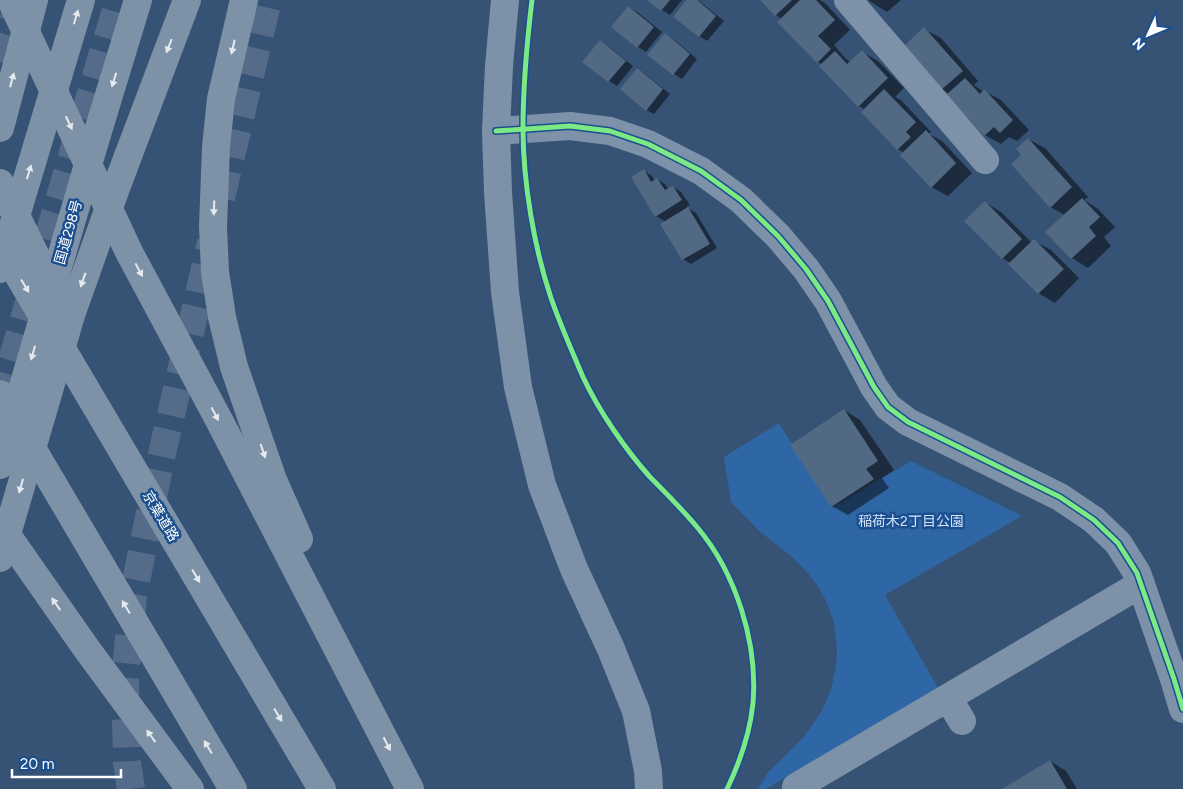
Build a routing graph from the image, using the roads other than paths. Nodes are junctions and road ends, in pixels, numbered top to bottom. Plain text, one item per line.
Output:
1 (11, 0) edge
2 (34, 0) edge
3 (81, 0) edge
4 (138, 0) edge
5 (187, 0) edge
6 (244, 0) edge
7 (505, 0) edge
8 (848, 0) edge
9 (0, 128) edge
10 (496, 131) junction
11 (985, 160) dead end
12 (0, 182) edge
13 (0, 244) edge
14 (0, 269) edge
15 (0, 394) edge
16 (0, 464) edge
17 (0, 525) edge
18 (171, 534) junction
19 (0, 558) edge
20 (1141, 584) junction
21 (948, 698) junction
22 (1183, 709) edge
23 (374, 718) junction
24 (962, 722) dead end
25 (824, 781) edge
26 (796, 786) dead end
27 (190, 789) edge
28 (233, 789) edge
29 (322, 789) edge
30 (410, 789) edge
31 (648, 789) edge

1 -> 23 highway
9 -> 2 highway, bridge
14 -> 3 highway, bridge
4 -> 16 highway, 国道298号, bridge
5 -> 19 highway, bridge
6 -> 23 highway
7 - 10 street
8 - 11 street
10 - 20 street
10 - 31 street
12 - 18 highway
13 -> 18 highway, 京葉道路
28 -> 15 highway
27 -> 17 highway
18 -> 29 highway, 京葉道路
20 - 21 street
20 - 22 street
21 - 24 street
21 - 25 street
23 -> 30 highway
25 - 26 street

